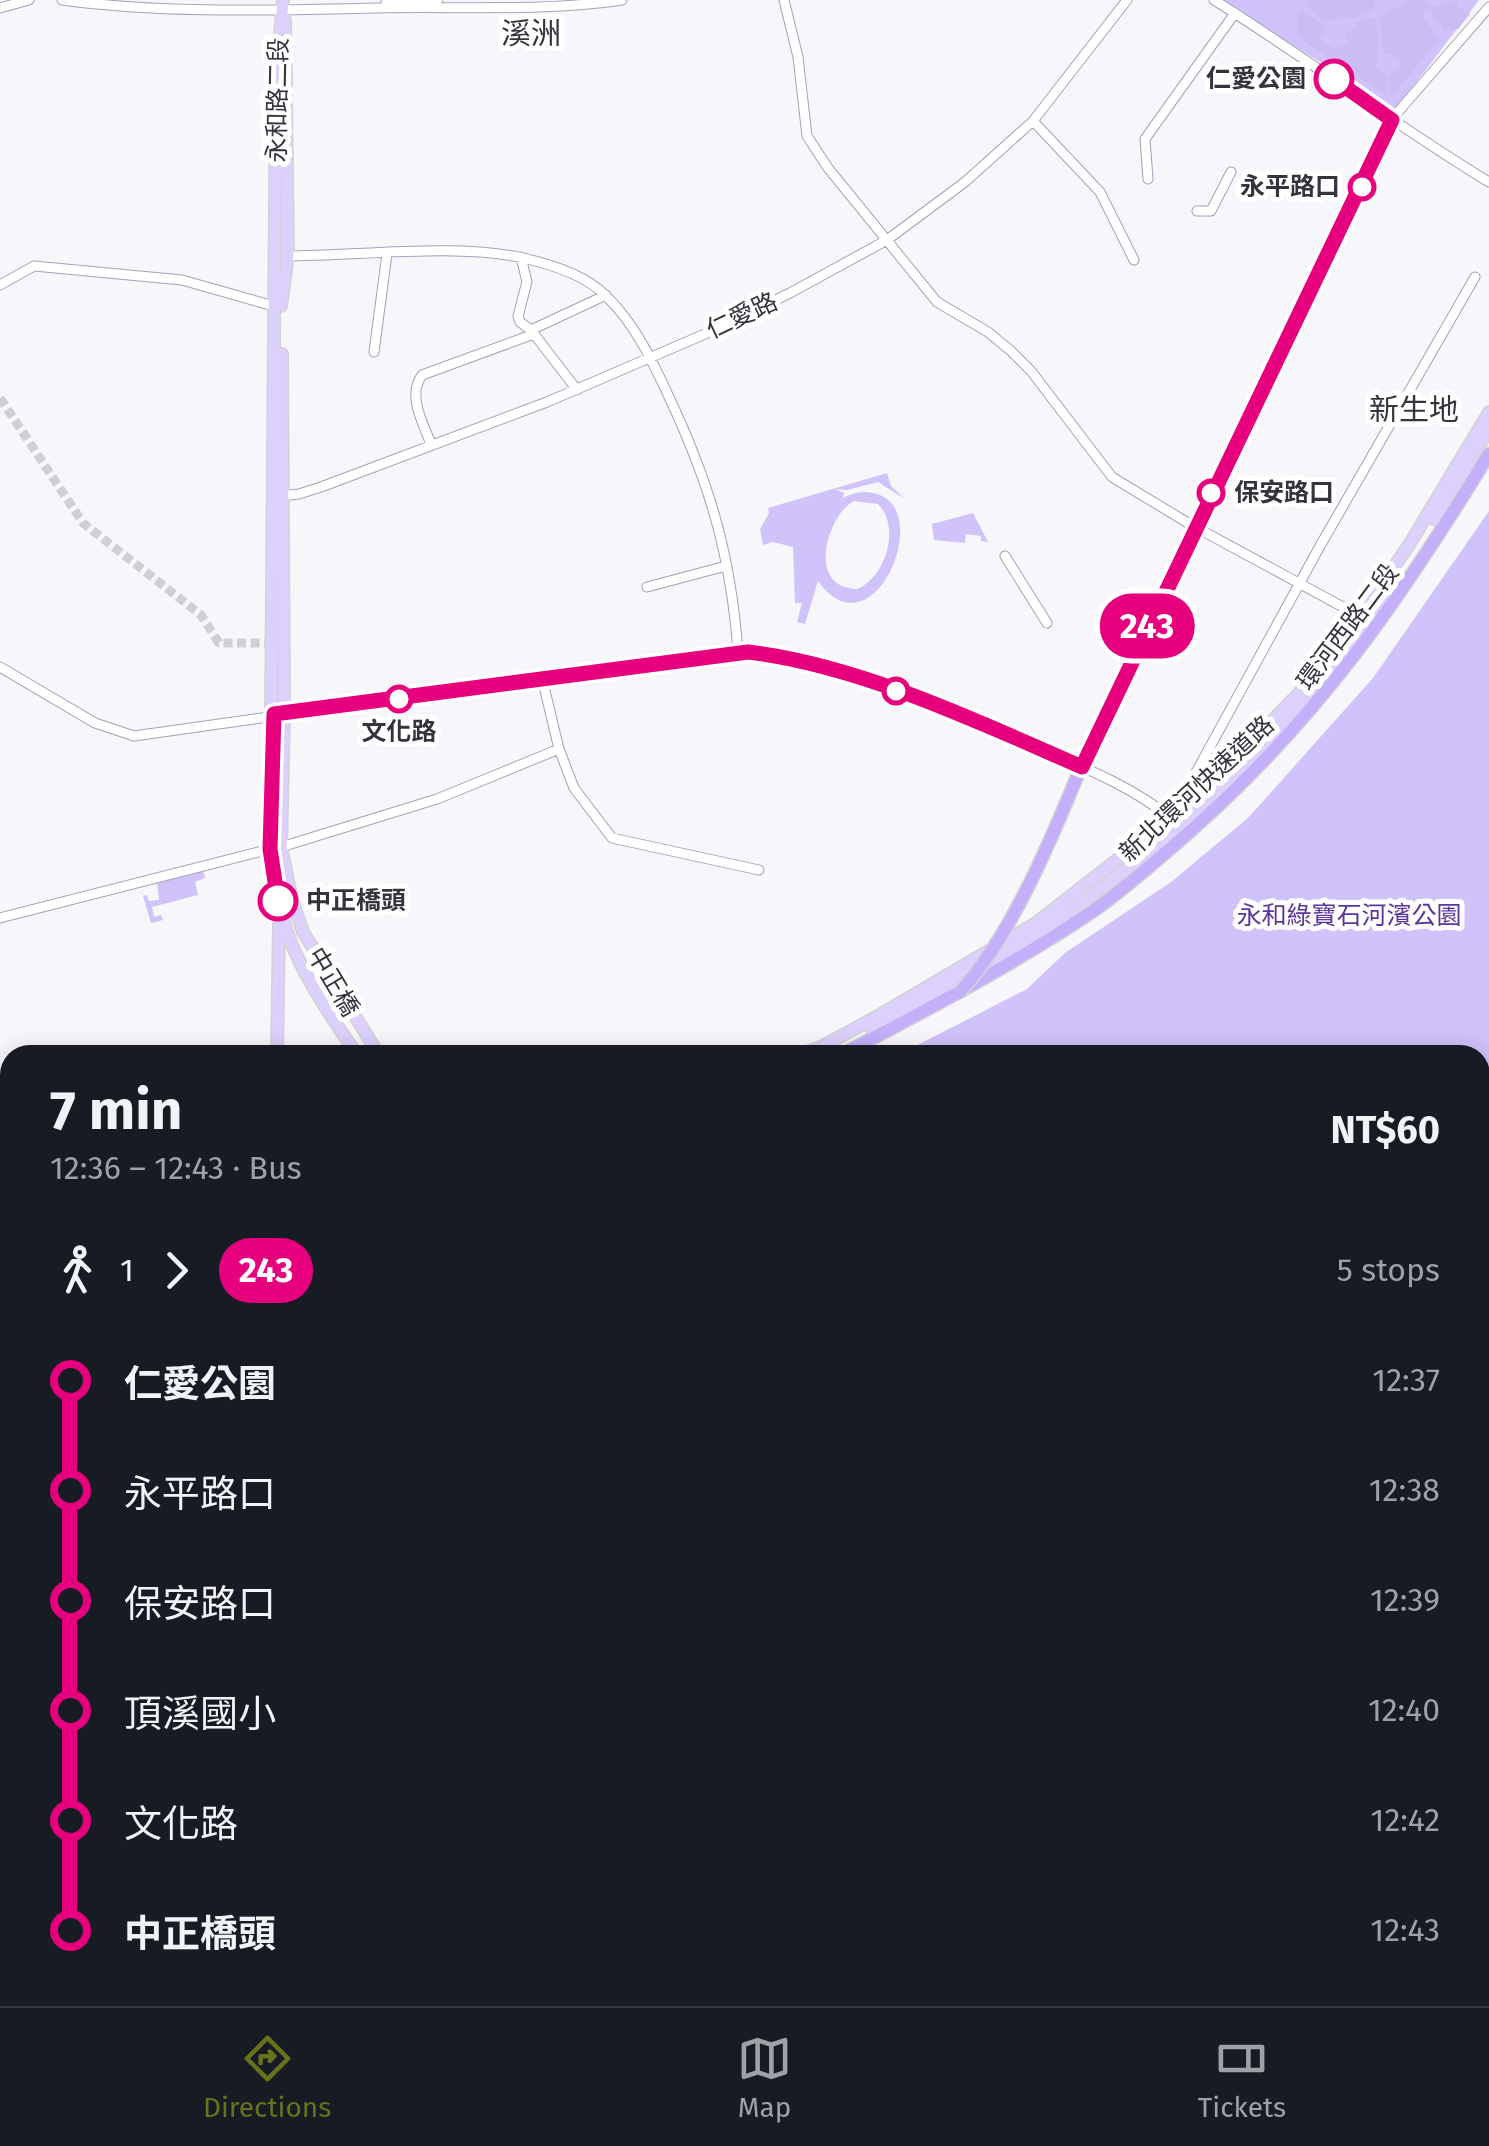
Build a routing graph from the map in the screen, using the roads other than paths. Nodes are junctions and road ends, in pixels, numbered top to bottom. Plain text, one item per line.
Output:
1 (29, 0) edge
2 (62, 0) edge
3 (438, 0) edge
4 (622, 0) edge
5 (784, 0) edge
6 (1126, 0) edge
7 (1214, 0) edge
8 (283, 5) edge
9 (1489, 7) edge
10 (0, 8) edge
11 (1235, 13) junction
12 (1392, 120) junction
13 (1032, 121) junction
14 (1231, 172) dead end
15 (1148, 180) dead end
16 (1489, 182) edge
17 (1197, 211) dead end
18 (888, 240) junction
19 (387, 254) junction
20 (288, 256) junction
21 (520, 258) junction
22 (1134, 260) dead end
23 (1475, 277) dead end
24 (0, 286) edge
25 (606, 295) junction
26 (278, 307) junction
27 (532, 332) junction
28 (374, 352) dead end
29 (651, 356) junction
30 (577, 390) junction
31 (1489, 412) edge
32 (1489, 429) edge
33 (431, 444) junction
34 (1489, 454) edge
35 (276, 496) junction
36 (1196, 526) junction
37 (1005, 556) dead end
38 (726, 566) junction
39 (1300, 584) junction
40 (647, 587) dead end
41 (1363, 618) junction
42 (1047, 623) dead end
43 (738, 652) junction
44 (0, 667) edge
45 (542, 678) junction
46 (279, 714) junction
47 (559, 749) junction
48 (1082, 767) junction
49 (1174, 822) junction
50 (275, 848) junction
51 (759, 870) dead end
52 (279, 906) junction
53 (0, 918) edge
54 (983, 958) junction
55 (279, 980) junction
56 (312, 987) junction
57 (959, 993) junction
58 (277, 1045) edge
59 (350, 1045) edge
60 (373, 1045) edge
61 (825, 1045) edge
62 (839, 1045) edge
63 (861, 1045) edge

1 - 10 street
2 - 8 street
3 - 8 street
4 - 8 street
5 - 18 street
6 - 13 street, 仁愛路
7 - 11 street
8 - 20 main road, 永和路二段
8 - 26 main road, 永和路二段
9 - 12 street
11 - 12 street
11 - 15 street
12 - 16 street
12 - 36 street
13 - 18 street, 仁愛路
13 - 22 street
14 - 17 street
18 - 29 street, 仁愛路
18 - 36 street
19 - 20 street
19 - 21 street
19 - 28 street
20 - 26 main road, 永和路二段
21 - 25 street
21 - 27 street
23 - 39 street
24 - 26 street
25 - 27 street
25 - 29 street
26 - 35 main road, 永和路二段
27 - 30 street
27 - 33 street
29 - 30 street, 仁愛路
29 - 38 street
30 - 33 street, 仁愛路
31 - 41 main road, 環河西路二段
32 - 41 main road, 環河西路二段
33 - 35 street, 仁愛路
34 - 57 highway, 新北環河快速道路
35 - 46 main road, 永和路二段
36 - 39 street
36 - 48 street
37 - 42 street
38 - 40 street
38 - 43 street
39 - 41 street
39 - 49 street
41 - 49 main road, 環河西路二段
43 - 45 street
43 - 48 street
44 - 46 street
45 - 46 street
45 - 47 street
46 - 50 main road, 永和路二段
47 - 50 street
47 - 51 street
48 - 49 street
48 - 57 highway, bridge
49 - 54 main road, 環河西路二段
50 - 52 main road, 永和路二段
50 - 53 street
50 - 60 main road, 中正橋
52 - 55 main road
52 - 56 main road, 中正橋
54 - 61 main road
54 - 62 main road
55 - 56 main road
55 - 58 main road
56 - 59 main road, 中正橋
57 - 63 highway, 新北環河快速道路

